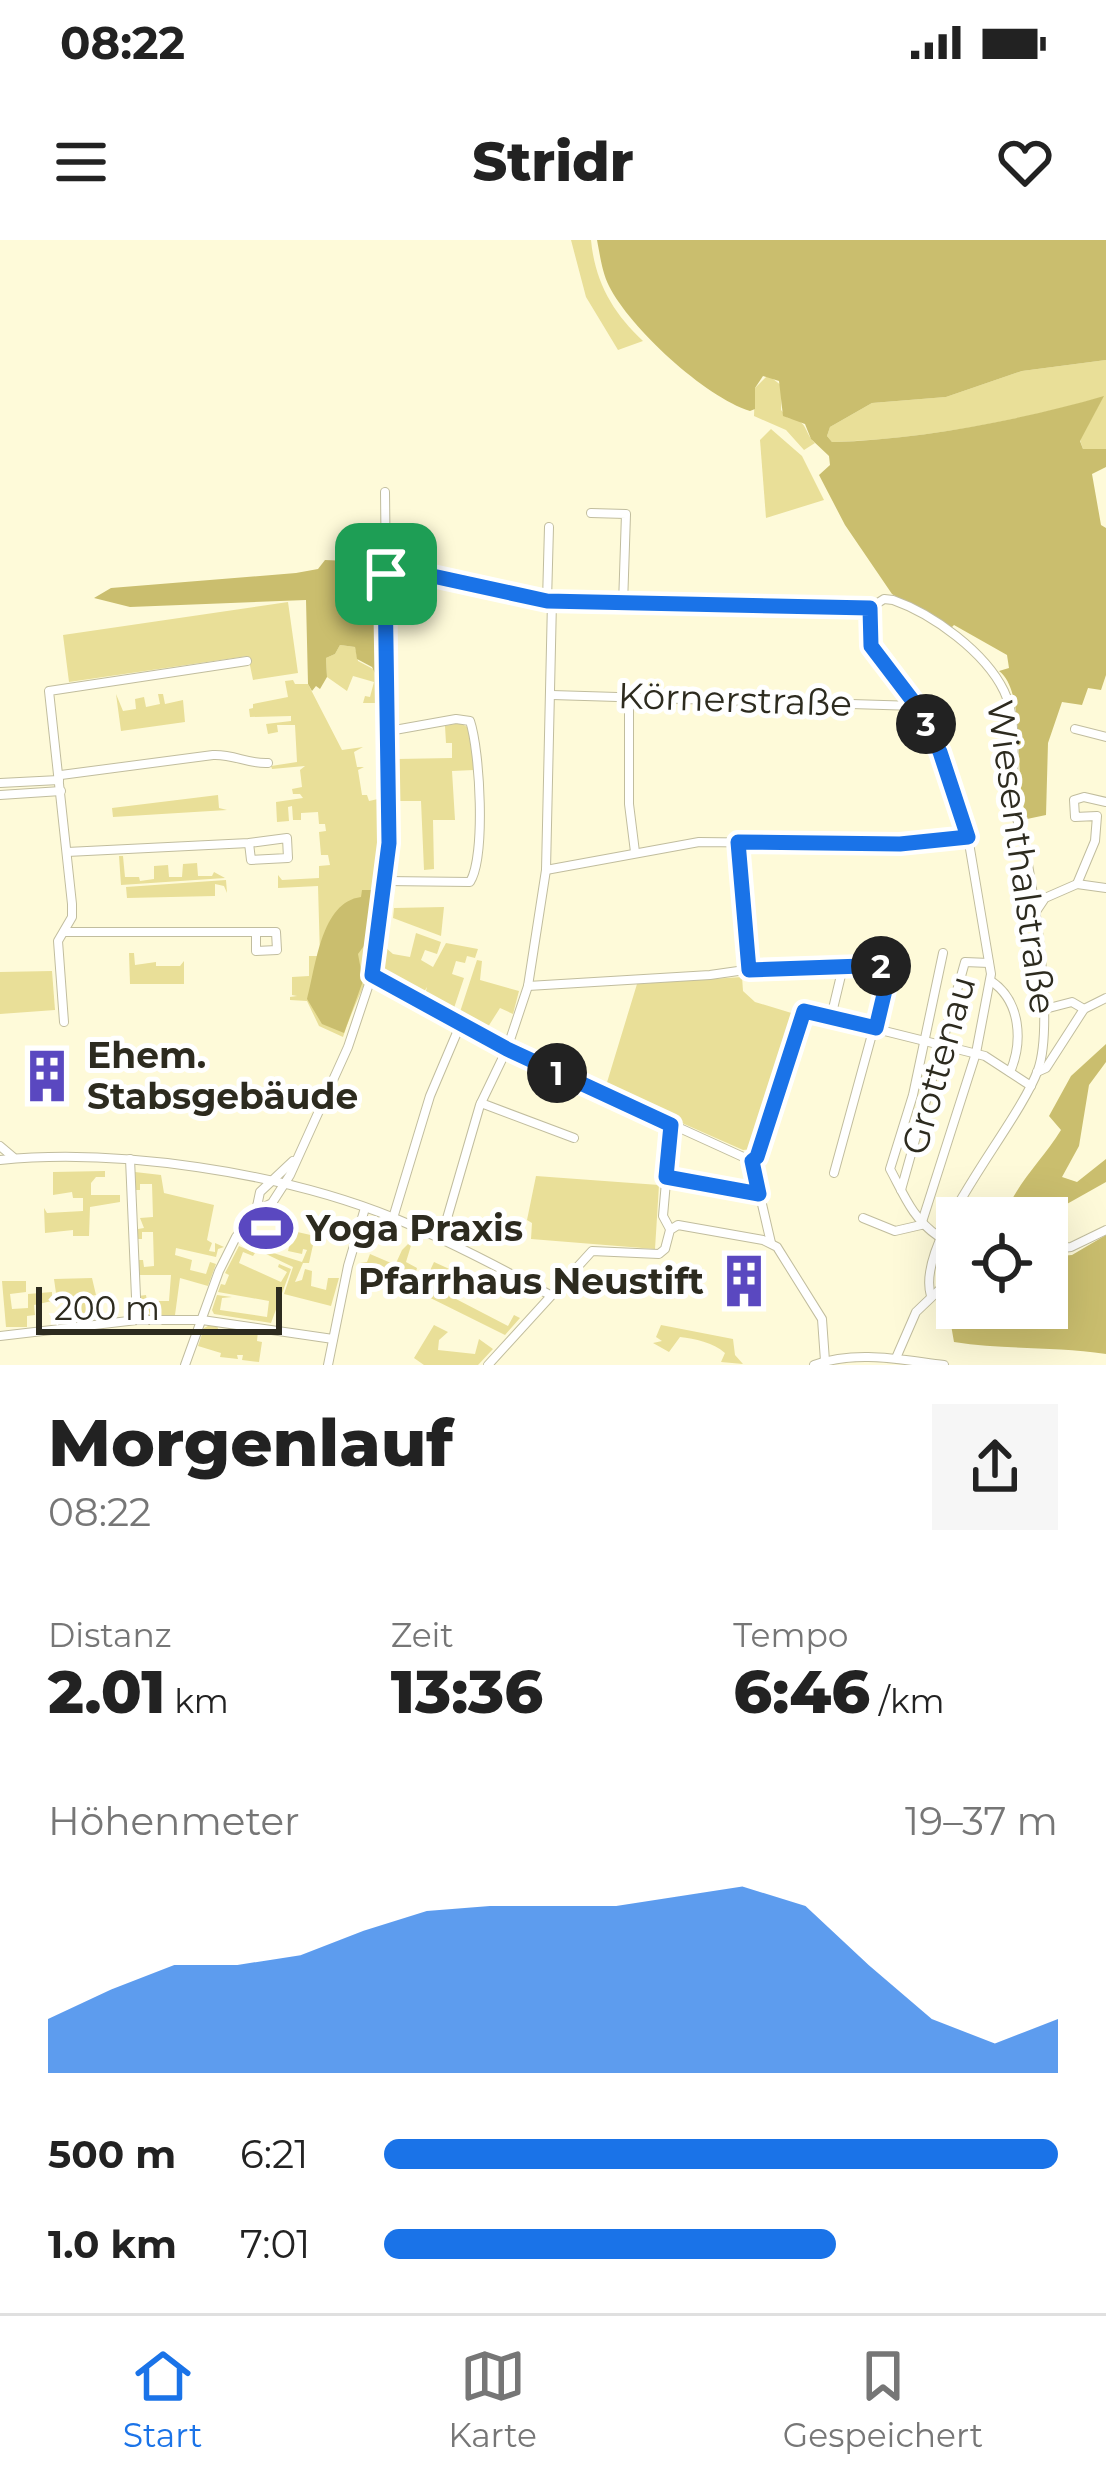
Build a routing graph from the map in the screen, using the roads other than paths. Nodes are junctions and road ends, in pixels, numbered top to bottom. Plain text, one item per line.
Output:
1 (385, 492) dead end
2 (591, 513) dead end
3 (549, 527) dead end
4 (387, 571) junction
5 (549, 601) junction
6 (623, 605) junction
7 (870, 608) junction
8 (247, 661) dead end
9 (552, 694) junction
10 (629, 695) junction
11 (917, 706) junction
12 (1075, 729) dead end
13 (388, 731) junction
14 (1106, 737) edge
15 (268, 763) dead end
16 (60, 777) junction
17 (0, 783) edge
18 (61, 791) junction
19 (0, 795) edge
20 (1106, 802) edge
21 (968, 837) junction
22 (738, 842) junction
23 (249, 843) junction
24 (67, 852) junction
25 (635, 853) junction
26 (546, 870) junction
27 (386, 881) junction
28 (1077, 884) junction
29 (1106, 888) edge
30 (1033, 916) junction
31 (63, 932) junction
32 (256, 932) dead end
33 (944, 953) dead end
34 (989, 963) junction
35 (842, 967) junction
36 (749, 970) junction
37 (372, 975) junction
38 (991, 981) junction
39 (528, 986) junction
40 (1106, 998) edge
41 (1084, 1009) junction
42 (1045, 1010) junction
43 (831, 1017) junction
44 (64, 1022) dead end
45 (461, 1023) junction
46 (876, 1028) junction
47 (924, 1040) junction
48 (944, 1045) junction
49 (507, 1049) junction
50 (976, 1053) junction
51 (1010, 1072) junction
52 (1037, 1072) junction
53 (1031, 1086) junction
54 (481, 1102) junction
55 (671, 1125) junction
56 (574, 1138) dead end
57 (0, 1146) edge
58 (13, 1157) junction
59 (130, 1159) junction
60 (0, 1160) edge
61 (294, 1160) junction
62 (752, 1161) junction
63 (835, 1173) dead end
64 (666, 1177) junction
65 (268, 1183) junction
66 (284, 1186) junction
67 (901, 1190) junction
68 (759, 1194) junction
69 (964, 1197) edge
70 (365, 1208) junction
71 (256, 1211) junction
72 (392, 1218) junction
73 (863, 1218) dead end
74 (922, 1225) junction
75 (670, 1230) junction
76 (1106, 1230) edge
77 (936, 1235) edge
78 (441, 1239) junction
79 (771, 1243) junction
80 (936, 1244) edge
81 (1068, 1247) edge
82 (936, 1292) edge
83 (550, 1295) junction
84 (931, 1296) junction
85 (137, 1320) junction
86 (202, 1320) junction
87 (0, 1336) edge
88 (333, 1339) junction
89 (896, 1358) junction
90 (825, 1361) junction
91 (185, 1365) edge
92 (328, 1365) edge
93 (488, 1365) edge
94 (814, 1365) edge
95 (944, 1365) edge

1 - 4 street
2 - 6 street
3 - 5 street
4 - 5 street
4 - 13 street
5 - 6 street
5 - 9 street
6 - 7 street
7 - 11 street
7 - 30 street, Wiesenthalstraße
8 - 16 street
9 - 10 street, Körnerstraße
9 - 26 street
10 - 11 street, Körnerstraße
10 - 25 street
11 - 21 street
12 - 14 street
13 - 27 street
13 - 27 street
15 - 16 street
16 - 17 street
16 - 18 street
18 - 19 street
18 - 24 street
20 - 28 street
21 - 22 street
21 - 34 street
22 - 25 street
22 - 36 street
23 - 23 street
23 - 24 street
24 - 31 street
25 - 26 street
26 - 39 street
27 - 37 street
28 - 29 street
28 - 30 street
30 - 42 street, Wiesenthalstraße
31 - 32 street
31 - 44 street
33 - 47 street, Grottenau
34 - 38 street
34 - 48 street, Grottenau
35 - 36 street
35 - 43 street
35 - 46 street
36 - 39 street
37 - 45 street
37 - 61 street
38 - 50 street, Grottenau
38 - 51 street
39 - 49 street
40 - 41 street
41 - 42 street
41 - 52 street
42 - 52 street, Wiesenthalstraße
43 - 46 street
43 - 62 street
45 - 49 street
45 - 72 street
46 - 47 street
46 - 63 street
47 - 48 street
47 - 67 street, Grottenau
48 - 50 street
48 - 67 street, Grottenau
49 - 54 street
49 - 55 street
50 - 51 street
50 - 74 street, Grottenau
51 - 53 street
52 - 53 street, Wiesenthalstraße
53 - 69 street, Wiesenthalstraße
54 - 56 street
54 - 78 street
55 - 62 street
55 - 64 street
57 - 58 street
58 - 59 street
58 - 60 street
59 - 65 street
59 - 85 street
61 - 65 street
61 - 66 street
62 - 68 street
64 - 68 street
64 - 75 street
65 - 66 street
65 - 71 street
66 - 70 street
66 - 71 street
67 - 74 street, Grottenau
68 - 79 street
70 - 72 street
70 - 88 street
71 - 86 street
72 - 78 street
73 - 74 street
74 - 77 street, Grottenau
75 - 79 street
75 - 83 street
76 - 81 street
78 - 83 street
79 - 90 street
80 - 84 street, Wiesenthalstraße
82 - 84 street
83 - 93 street
84 - 89 street, Wiesenthalstraße
85 - 86 street
85 - 87 street
86 - 88 street
86 - 91 street
88 - 92 street
89 - 90 street
89 - 95 street
90 - 94 street

